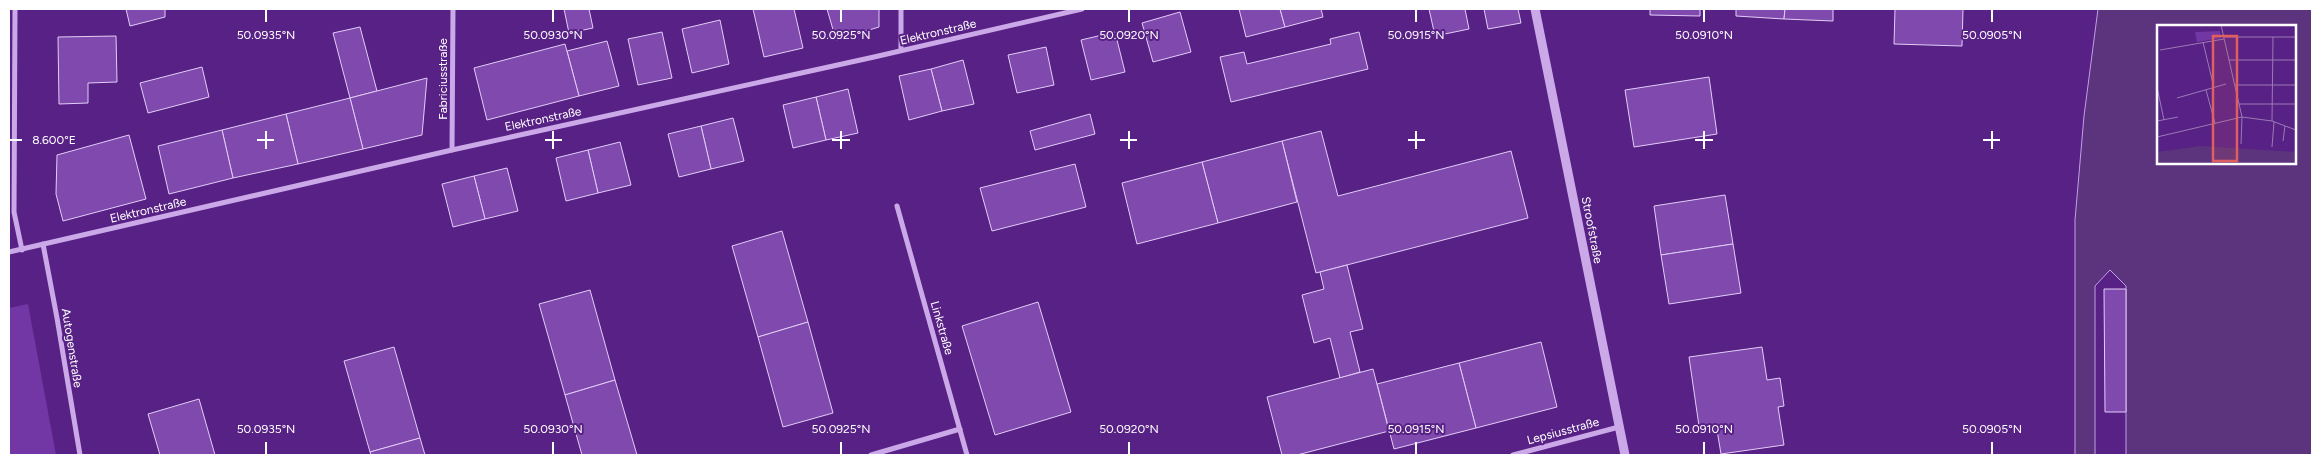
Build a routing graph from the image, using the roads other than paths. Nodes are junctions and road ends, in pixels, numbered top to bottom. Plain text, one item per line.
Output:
1 (15, 9) edge
2 (453, 9) edge
3 (901, 9) edge
4 (1082, 9) edge
5 (1535, 9) edge
6 (901, 50) junction
7 (452, 150) junction
8 (897, 206) dead end
9 (43, 244) junction
10 (22, 250) junction
11 (9, 252) edge
12 (1619, 427) junction
13 (960, 429) junction
14 (80, 455) edge
15 (871, 455) edge
16 (968, 455) edge
17 (1513, 455) edge
18 (1625, 455) edge

1 - 10 street
2 - 7 street, Fabriciusstraße
3 - 6 street
4 - 6 street, Elektronstraße
5 - 12 street, Stroofstraße
6 - 7 street, Elektronstraße
7 - 9 street, Elektronstraße
8 - 13 street, Linkstraße
9 - 10 street, Elektronstraße
9 - 14 street, Autogenstraße
10 - 11 street, Elektronstraße
12 - 17 street, Lepsiusstraße
12 - 18 street, Stroofstraße
13 - 15 street
13 - 16 street, Linkstraße

